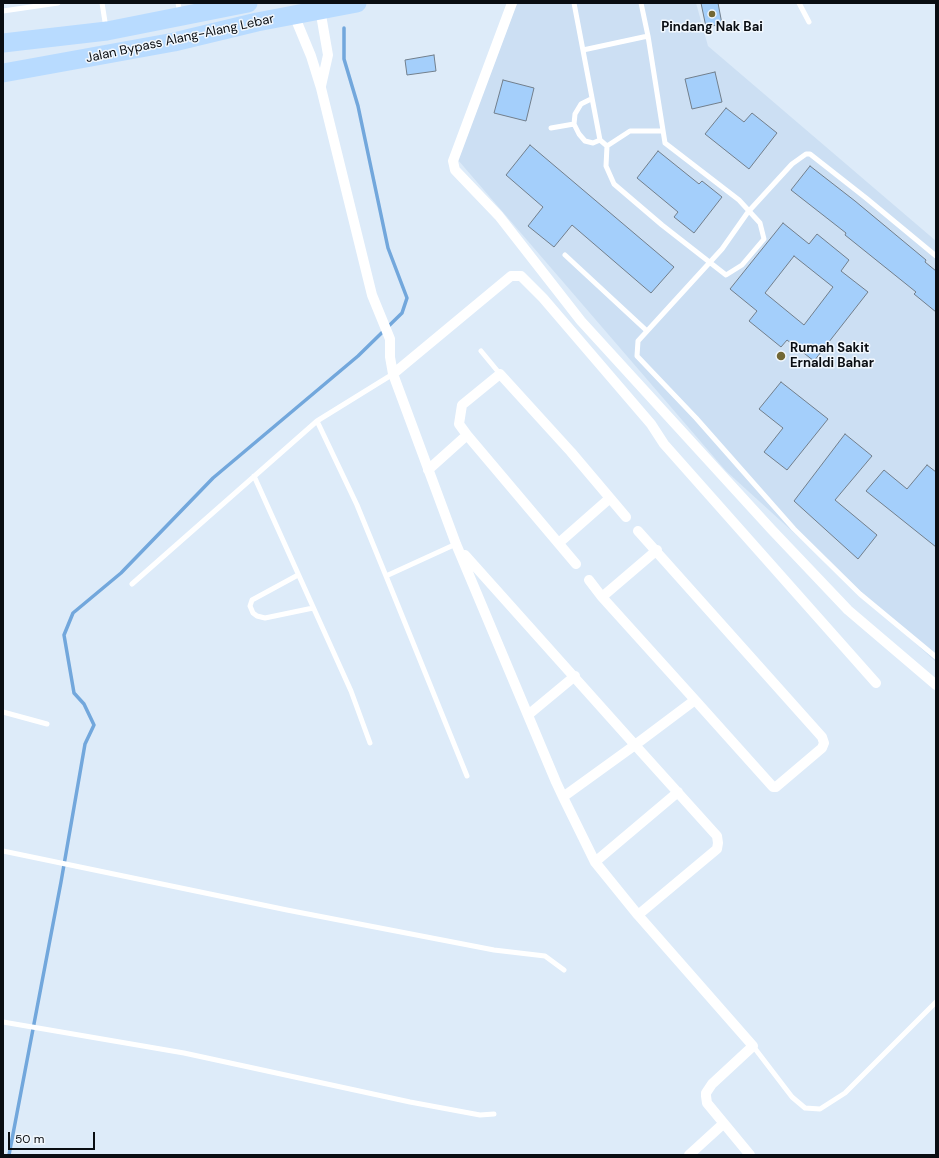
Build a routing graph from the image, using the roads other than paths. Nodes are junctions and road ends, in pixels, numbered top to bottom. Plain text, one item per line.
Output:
1 (58, 3) edge
2 (102, 3) edge
3 (248, 3) edge
4 (512, 3) edge
5 (574, 3) edge
6 (642, 3) edge
7 (799, 3) edge
8 (354, 4) edge
9 (326, 8) junction
10 (179, 9) edge
11 (3, 11) edge
12 (294, 15) junction
13 (810, 22) dead end
14 (107, 31) junction
15 (648, 36) junction
16 (3, 43) edge
17 (583, 50) junction
18 (3, 73) edge
19 (321, 88) junction
20 (592, 99) junction
21 (574, 124) junction
22 (551, 128) dead end
23 (663, 131) junction
24 (600, 140) junction
25 (607, 146) junction
26 (748, 212) junction
27 (565, 255) dead end
28 (936, 256) edge
29 (710, 261) junction
30 (647, 331) junction
31 (481, 351) dead end
32 (393, 374) junction
33 (500, 374) junction
34 (317, 421) junction
35 (467, 435) junction
36 (428, 470) junction
37 (254, 476) junction
38 (610, 498) junction
39 (626, 518) dead end
40 (638, 531) dead end
41 (560, 542) junction
42 (456, 544) junction
43 (657, 550) junction
44 (576, 564) dead end
45 (298, 575) junction
46 (386, 576) junction
47 (589, 580) dead end
48 (132, 584) dead end
49 (602, 597) junction
50 (314, 608) junction
51 (936, 657) edge
52 (575, 676) junction
53 (876, 683) dead end
54 (936, 685) edge
55 (695, 700) junction
56 (3, 712) edge
57 (528, 715) junction
58 (47, 724) dead end
59 (370, 743) dead end
60 (635, 745) junction
61 (467, 776) dead end
62 (678, 792) junction
63 (563, 797) junction
64 (3, 850) edge
65 (595, 862) junction
66 (638, 915) junction
67 (564, 970) dead end
68 (936, 1002) edge
69 (3, 1022) edge
70 (753, 1046) junction
71 (494, 1114) dead end
72 (723, 1124) junction
73 (689, 1155) edge
74 (750, 1155) edge

1 - 11 lane
2 - 14 lane
3 - 10 highway, Jalan Bypass Alang-Alang Lebar
4 - 54 street
5 - 17 lane
6 - 15 lane
7 - 13 lane
8 - 9 highway, Jalan Bypass Alang-Alang Lebar
9 - 12 highway, Jalan Bypass Alang-Alang Lebar
9 - 19 street
10 - 14 highway, Jalan Bypass Alang-Alang Lebar
12 - 18 highway, Jalan Bypass Alang-Alang Lebar
12 - 19 street
14 - 16 highway, Jalan Bypass Alang-Alang Lebar
15 - 17 lane
15 - 23 lane
17 - 20 lane
19 - 32 street
20 - 21 lane
20 - 24 lane
21 - 22 lane
21 - 24 lane
23 - 25 lane
23 - 26 lane
24 - 25 lane
25 - 29 lane
26 - 28 lane
26 - 29 lane
26 - 29 lane
27 - 30 lane
29 - 30 lane
30 - 51 lane
31 - 33 lane
32 - 34 lane
32 - 36 street
32 - 53 street
33 - 35 street
33 - 38 street
34 - 37 lane
34 - 46 lane
35 - 36 street
35 - 41 street
36 - 42 street
37 - 45 lane
37 - 48 lane
38 - 39 street
38 - 41 street
40 - 43 street
41 - 44 street
42 - 46 lane
42 - 52 street
42 - 57 street
43 - 49 street
43 - 55 street
45 - 50 lane
45 - 50 lane
46 - 61 lane
47 - 49 street
49 - 55 street
50 - 59 lane
52 - 57 street
52 - 60 street
55 - 60 street
56 - 58 lane
57 - 63 street
60 - 62 street
60 - 63 street
62 - 65 street
62 - 66 street
63 - 65 street
64 - 67 lane
65 - 66 street
66 - 70 street
68 - 70 lane
69 - 71 lane
70 - 72 street
72 - 73 street
72 - 74 street

